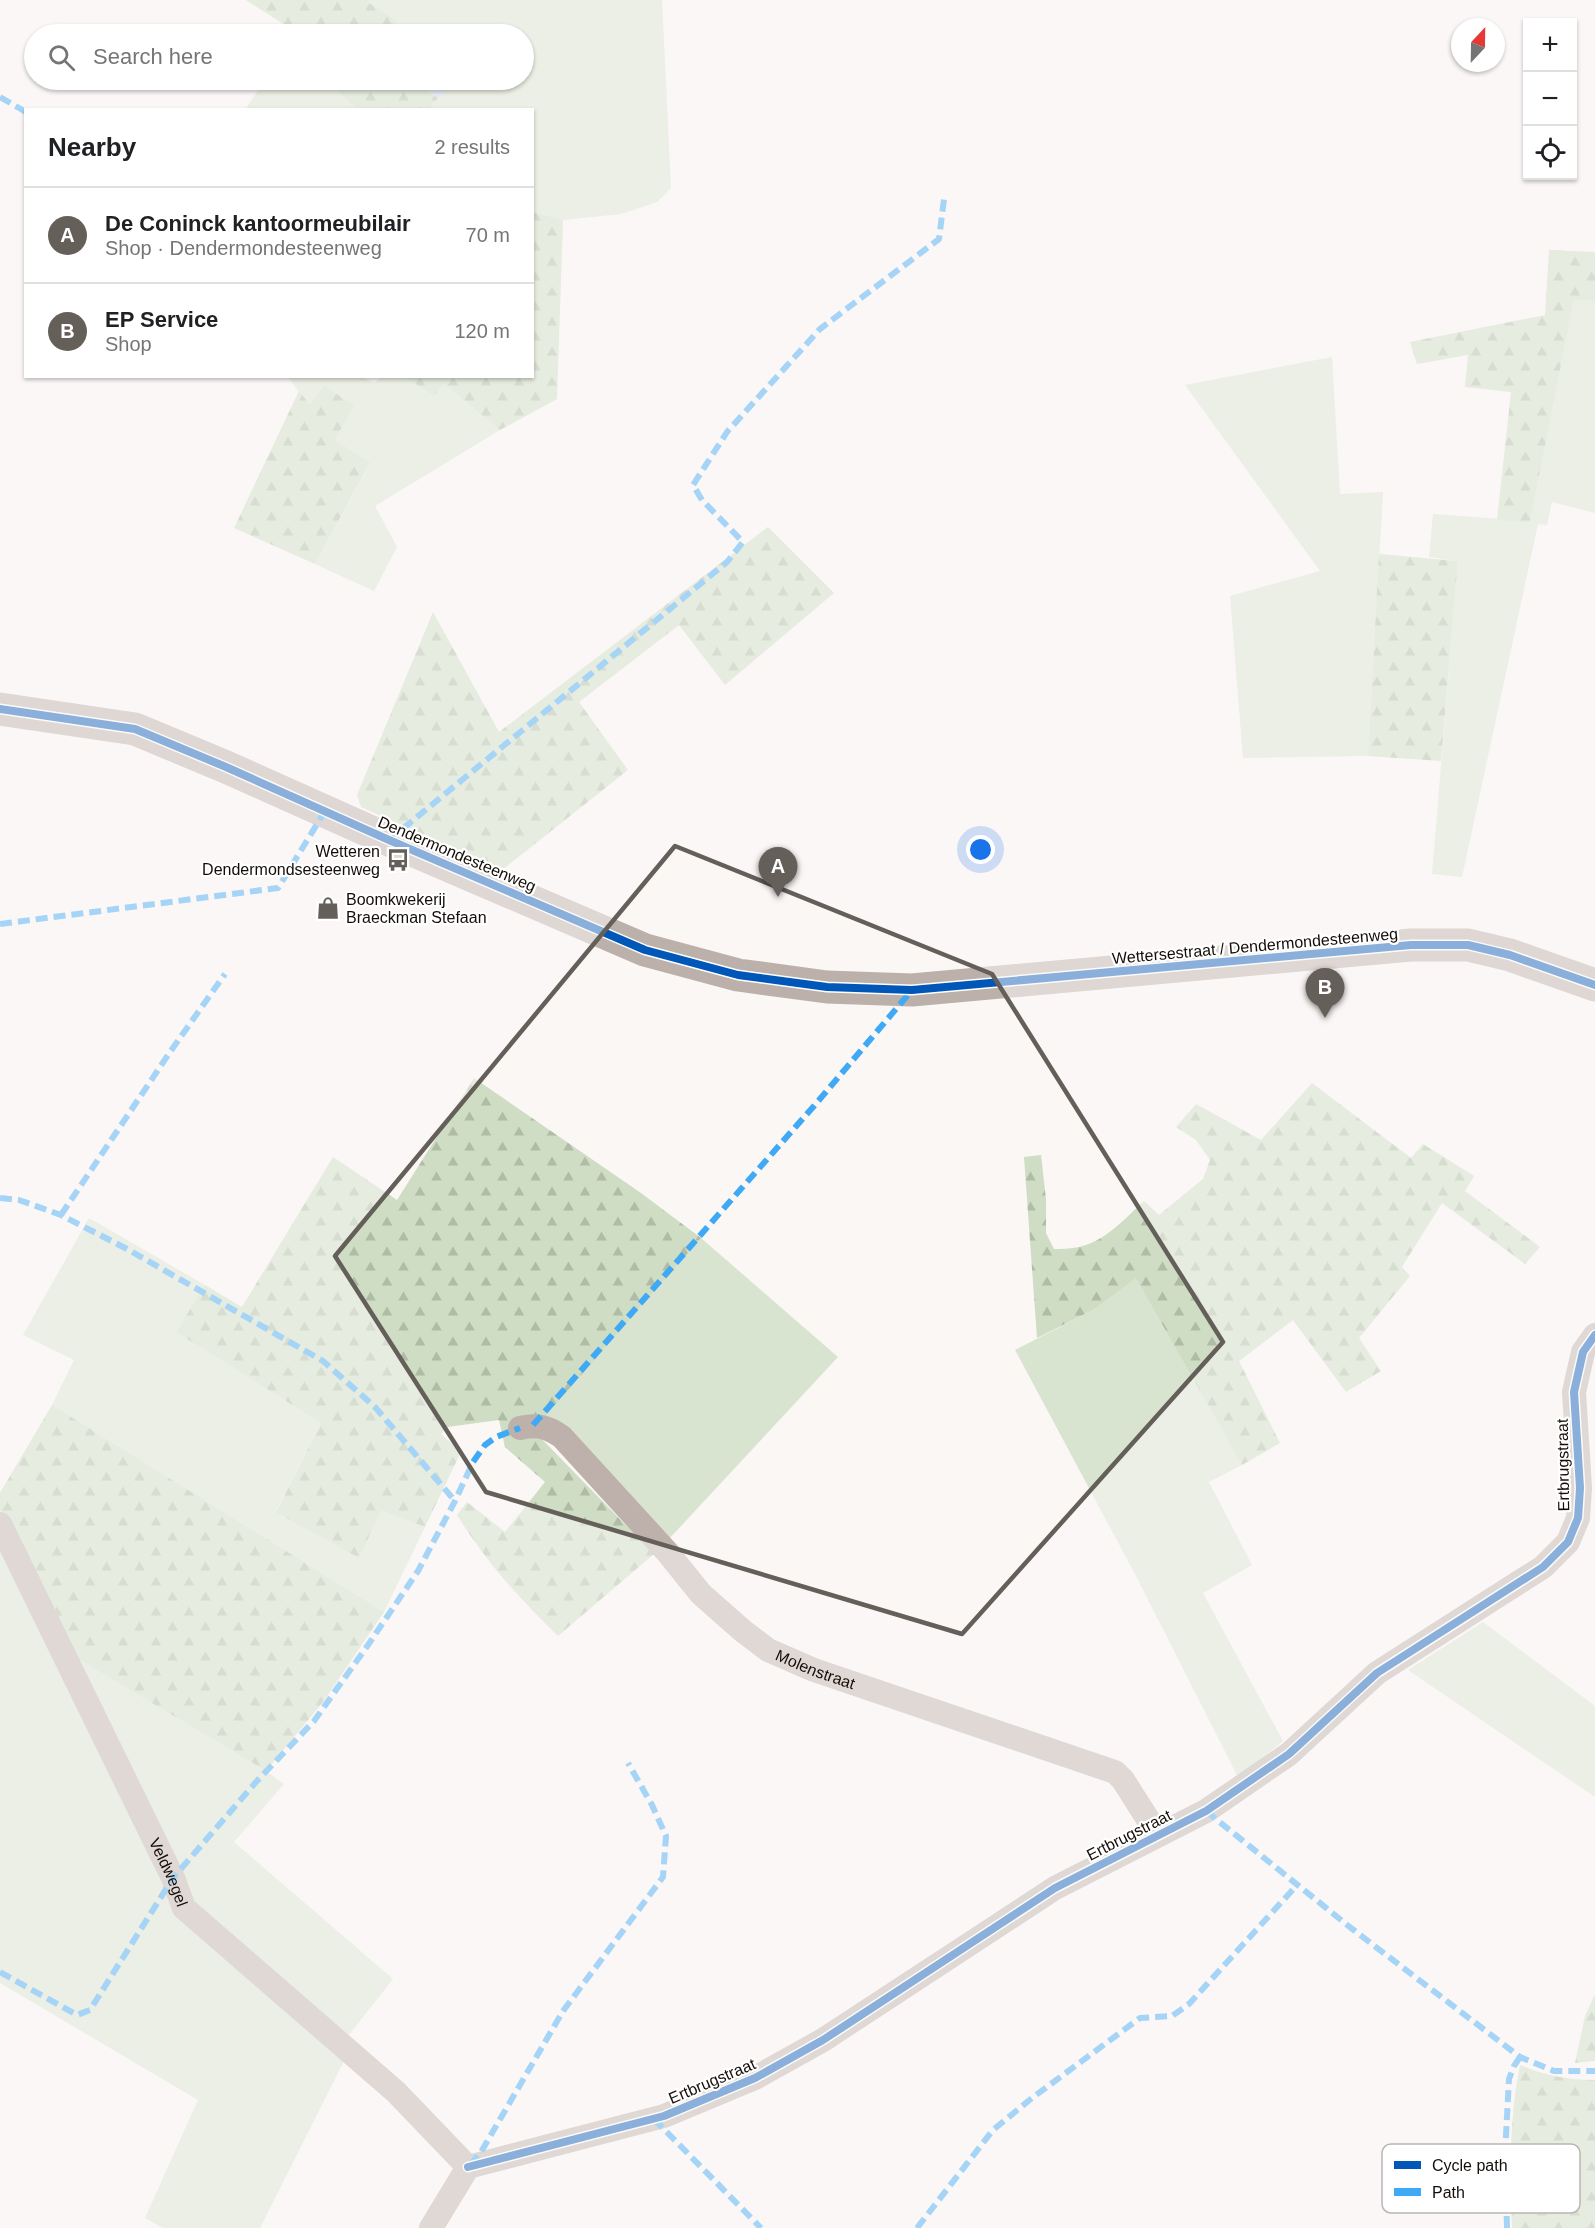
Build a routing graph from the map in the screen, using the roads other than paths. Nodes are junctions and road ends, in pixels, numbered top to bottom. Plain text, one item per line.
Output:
1 (0, 709) edge
2 (1595, 985) edge
3 (912, 990) joint
4 (1595, 1335) edge
5 (520, 1428) dead end
6 (0, 1524) edge
7 (1158, 1835) junction
8 (468, 2167) junction
9 (431, 2228) edge

1 - 3 main road, Dendermondesteenweg
2 - 3 main road, Wettersestraat / Dendermondesteenweg
4 - 7 street, Ertbrugstraat
5 - 7 street, Molenstraat
6 - 8 street, Veldwegel
7 - 8 street, Ertbrugstraat
8 - 9 street

